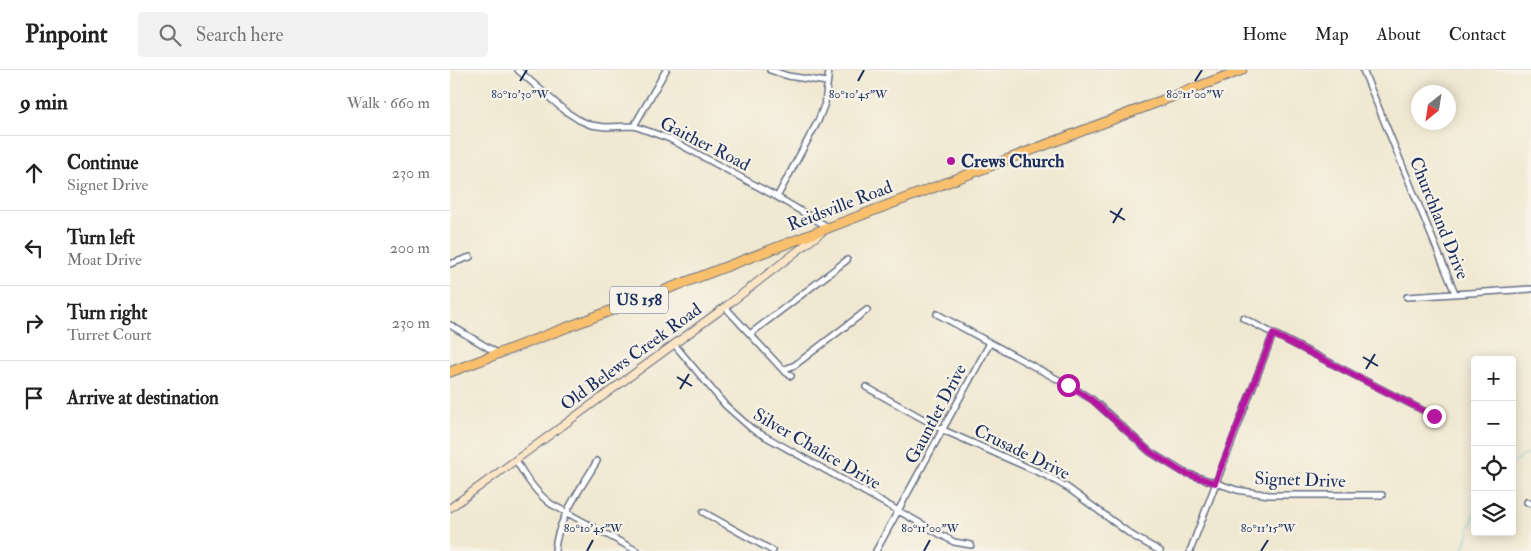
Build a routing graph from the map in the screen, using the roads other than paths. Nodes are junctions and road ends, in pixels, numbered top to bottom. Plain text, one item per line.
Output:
1 (518, 70) edge
2 (666, 70) edge
3 (770, 70) edge
4 (829, 70) edge
5 (1242, 70) edge
6 (1363, 70) edge
7 (1222, 73) edge
8 (827, 82) junction
9 (634, 126) junction
10 (777, 197) junction
11 (829, 228) junction
12 (470, 257) dead end
13 (847, 260) dead end
14 (450, 264) edge
15 (1531, 289) edge
16 (1455, 293) junction
17 (1407, 298) dead end
18 (725, 307) junction
19 (867, 310) dead end
20 (937, 314) dead end
21 (1243, 318) dead end
22 (450, 326) edge
23 (750, 334) junction
24 (1273, 334) junction
25 (990, 343) junction
26 (674, 344) junction
27 (498, 354) junction
28 (783, 370) junction
29 (450, 372) edge
30 (791, 376) dead end
31 (866, 387) dead end
32 (1434, 416) dead end
33 (943, 430) junction
34 (516, 460) junction
35 (597, 462) dead end
36 (1215, 483) junction
37 (1382, 495) dead end
38 (450, 508) edge
39 (568, 512) junction
40 (703, 512) dead end
41 (898, 512) junction
42 (971, 545) dead end
43 (555, 551) edge
44 (637, 551) edge
45 (774, 551) edge
46 (876, 551) edge
47 (1160, 551) edge
48 (1190, 551) edge

1 - 9 street, Gaither Road
2 - 9 street
3 - 8 street
4 - 8 street
5 - 7 highway, Reidsville Road / US 158
6 - 16 street, Churchland Drive
7 - 11 highway, Reidsville Road / US 158
8 - 10 street
9 - 10 street, Gaither Road
10 - 11 street, Gaither Road
11 - 18 street, Old Belews Creek Road
11 - 27 highway, Reidsville Road / US 158
12 - 14 street
13 - 23 street
15 - 16 street
16 - 17 street
18 - 23 street
18 - 26 street, Old Belews Creek Road
19 - 28 street
20 - 25 street, Signet Drive
21 - 24 street
22 - 27 street
23 - 28 street
24 - 32 street
24 - 36 street
25 - 33 street, Gauntlet Drive
25 - 36 street, Signet Drive
26 - 34 street, Old Belews Creek Road
26 - 41 street, Silver Chalice Drive
27 - 29 highway, Reidsville Road / US 158
28 - 30 street
31 - 33 street, Crusade Drive
33 - 41 street, Gauntlet Drive
33 - 47 street, Crusade Drive
34 - 38 street, Old Belews Creek Road
34 - 39 street
35 - 39 street
36 - 37 street, Signet Drive
36 - 48 street
39 - 43 street
39 - 44 street
40 - 45 street
41 - 42 street, Silver Chalice Drive
41 - 46 street, Gauntlet Drive

